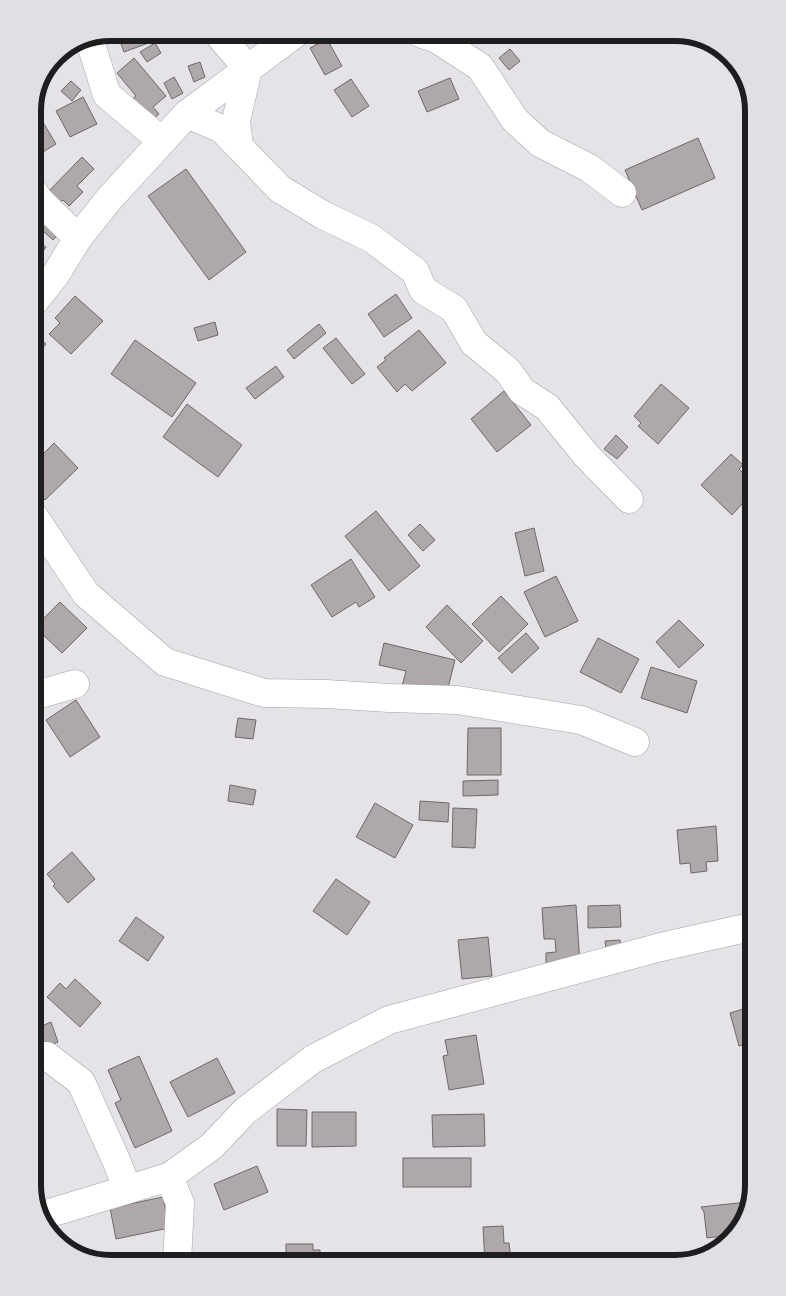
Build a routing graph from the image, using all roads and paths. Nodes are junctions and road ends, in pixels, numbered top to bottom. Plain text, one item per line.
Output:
1 (224, 41) edge
2 (284, 41) edge
3 (442, 41) edge
4 (91, 45) edge
5 (248, 69) junction
6 (187, 114) junction
7 (162, 141) junction
8 (238, 146) junction
9 (622, 192) dead end
10 (41, 202) edge
11 (78, 238) junction
12 (41, 292) edge
13 (629, 499) dead end
14 (41, 527) edge
15 (75, 684) dead end
16 (41, 694) edge
17 (636, 742) dead end
18 (745, 928) edge
19 (47, 1056) dead end
20 (169, 1176) junction
21 (127, 1188) junction
22 (48, 1213) edge
23 (177, 1255) edge

1 - 5 street
2 - 5 street
3 - 9 street
4 - 7 street
5 - 6 street
5 - 8 street
6 - 7 street
6 - 8 street
7 - 11 street
8 - 13 street
10 - 11 street
11 - 12 street
14 - 17 street
15 - 16 street
18 - 20 street
19 - 21 street
20 - 21 street
20 - 23 street
21 - 22 street

